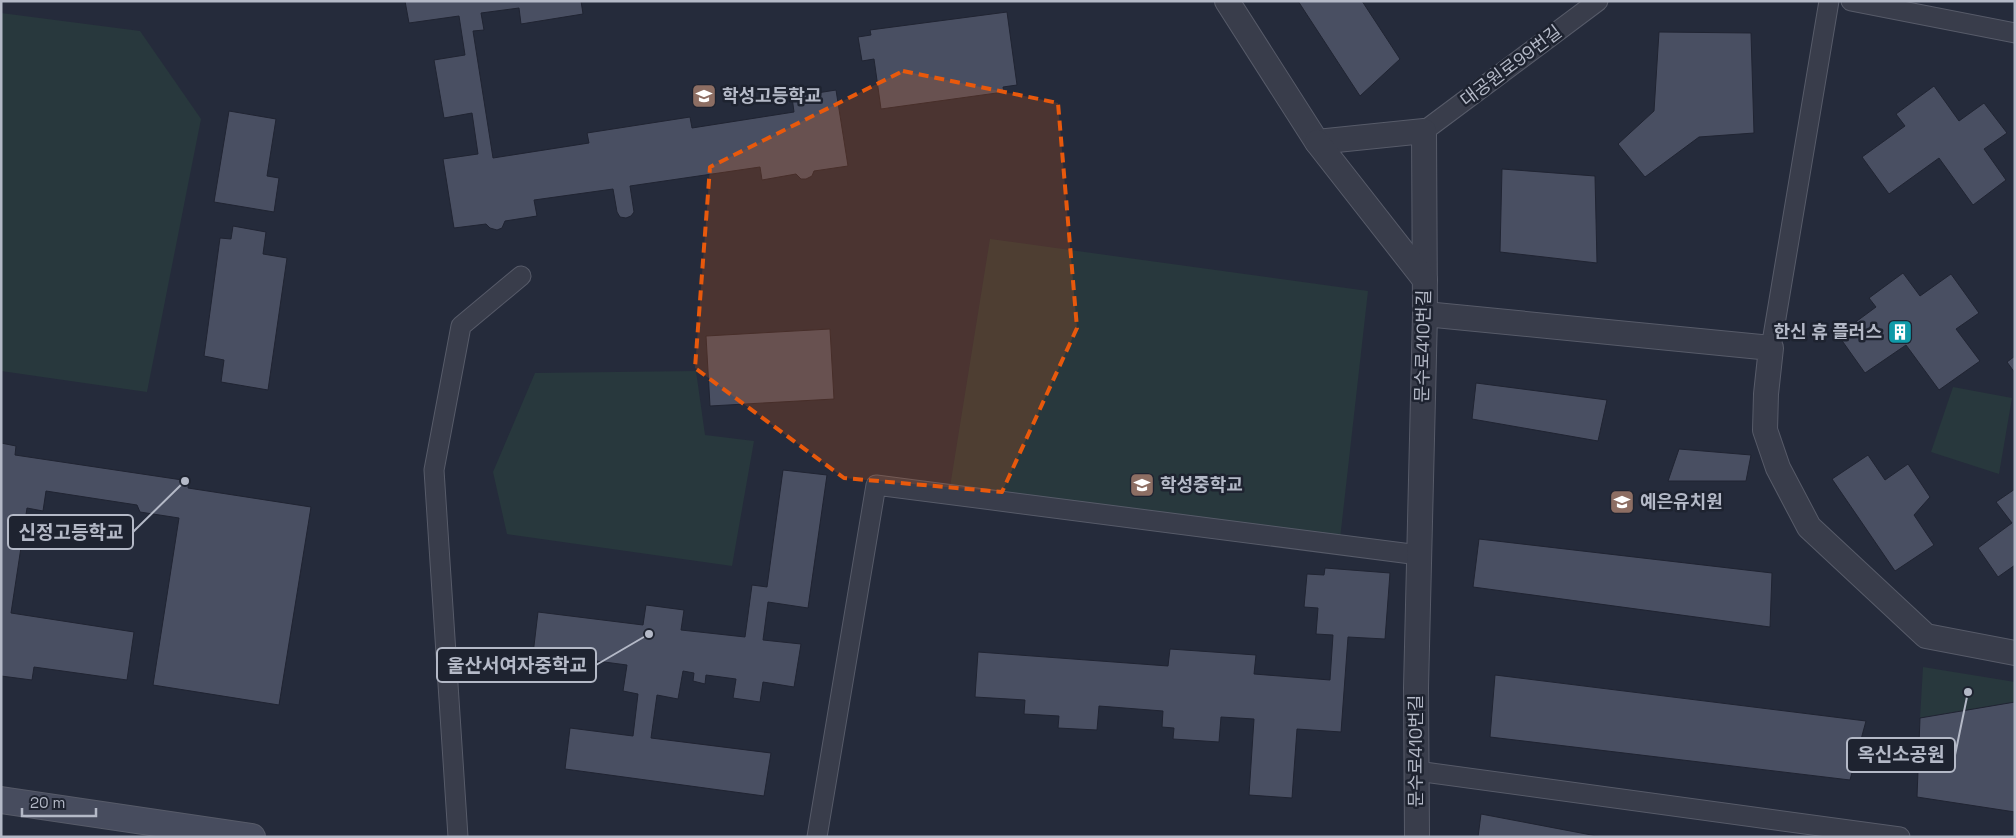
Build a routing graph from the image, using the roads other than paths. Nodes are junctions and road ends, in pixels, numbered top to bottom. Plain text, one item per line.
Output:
1 (1227, 1) edge
2 (1598, 1) edge
3 (1830, 1) edge
4 (1851, 1) edge
5 (2015, 33) edge
6 (1424, 131) junction
7 (1316, 142) junction
8 (521, 276) dead end
9 (1424, 280) junction
10 (1425, 314) junction
11 (1771, 348) junction
12 (1419, 555) junction
13 (2015, 653) edge
14 (1417, 771) junction
15 (1, 800) edge
16 (252, 837) edge
17 (458, 837) edge
18 (817, 837) edge
19 (1416, 837) edge
20 (1900, 837) edge

1 - 7 street
2 - 6 street, 대공원로99번길
3 - 11 street
4 - 5 street
6 - 7 street
6 - 9 street, 문수로410번길
7 - 9 street
8 - 17 street
9 - 10 street, 문수로410번길
10 - 11 street
10 - 12 street, 문수로410번길
11 - 13 street
12 - 14 street, 문수로410번길
12 - 18 street
14 - 19 street, 문수로410번길
14 - 20 street
15 - 16 main road

